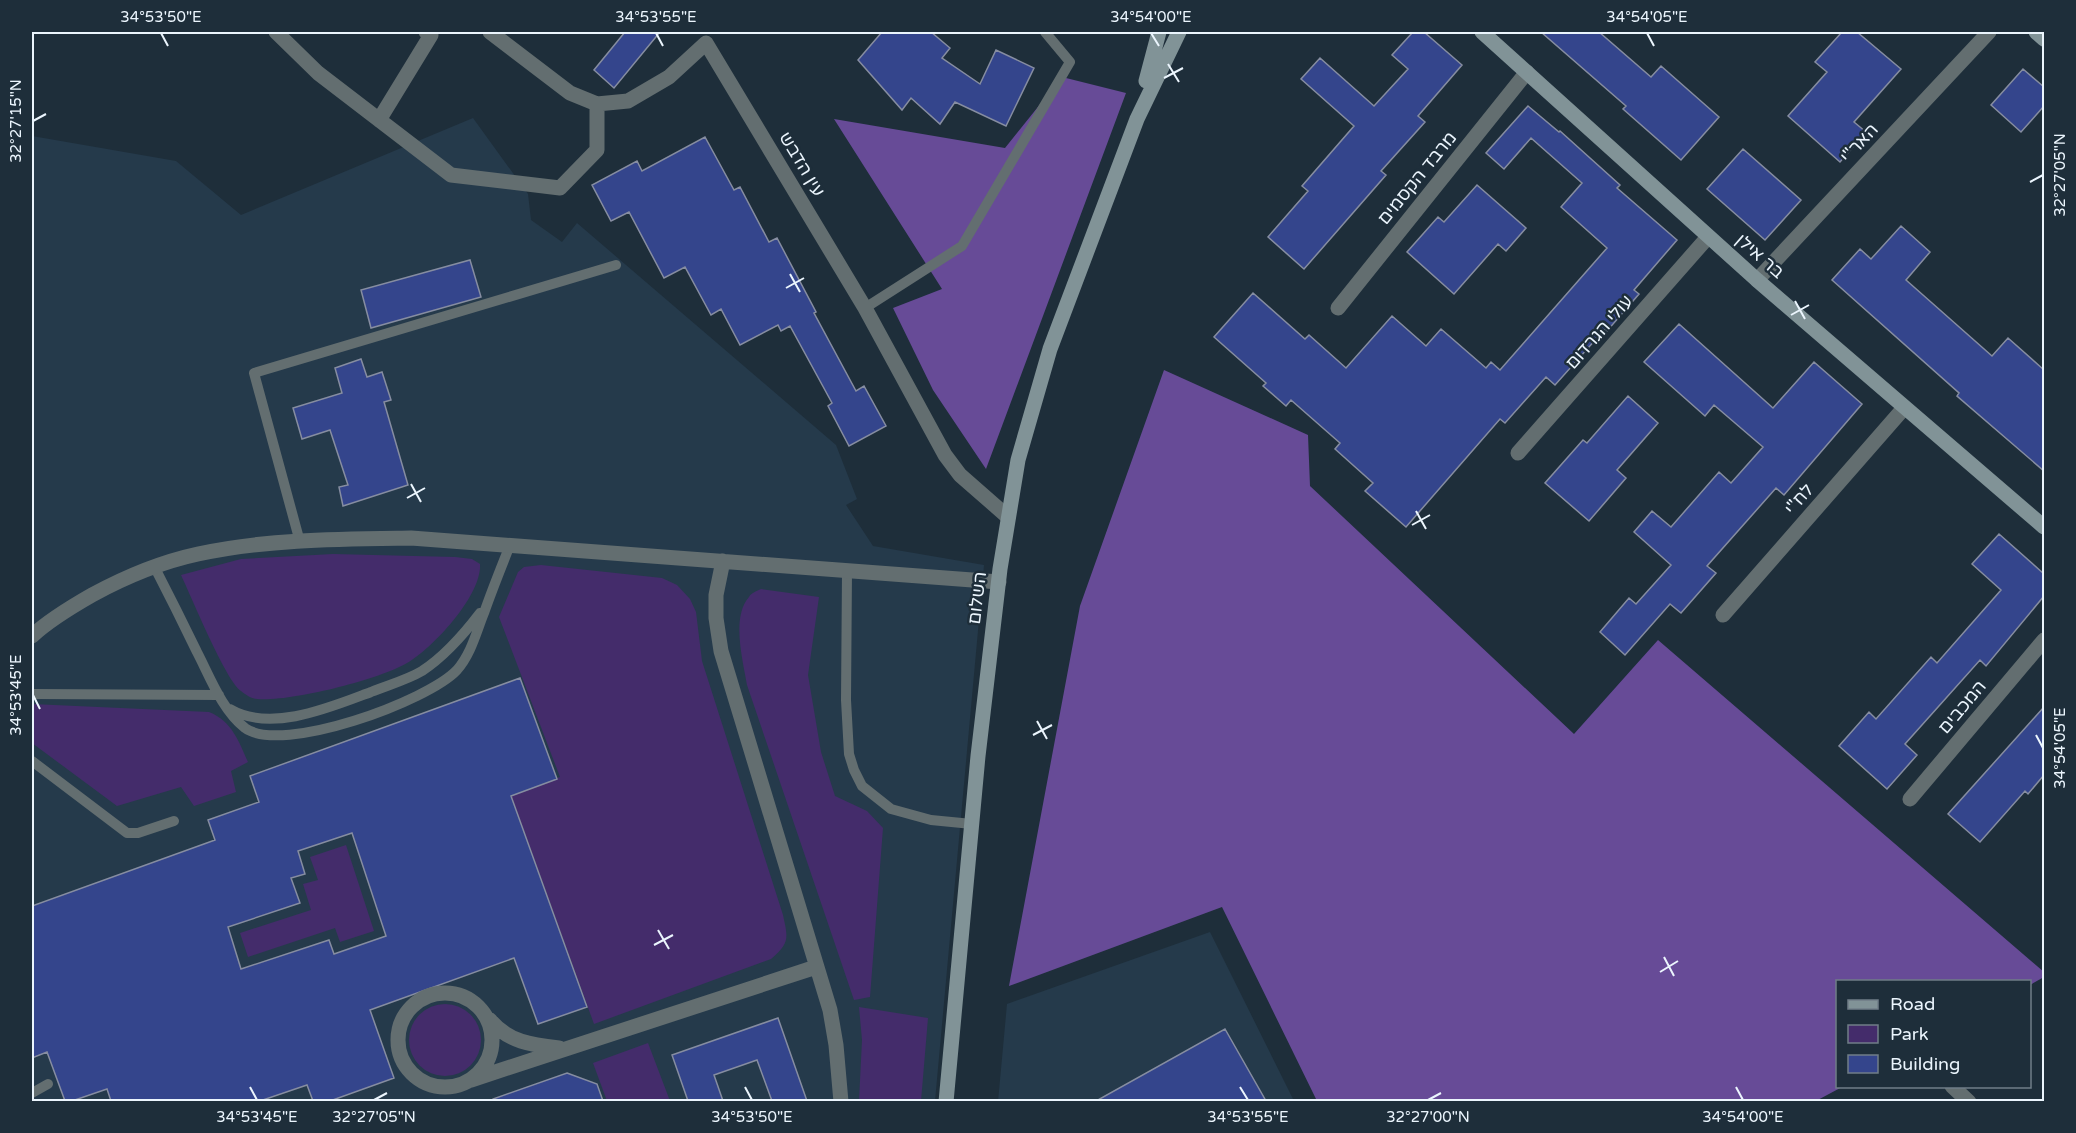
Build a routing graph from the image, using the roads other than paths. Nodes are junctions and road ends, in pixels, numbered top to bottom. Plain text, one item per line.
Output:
1 (276, 32) edge
2 (426, 32) edge
3 (490, 32) edge
4 (1045, 32) edge
5 (1160, 32) edge
6 (1179, 32) edge
7 (1482, 32) edge
8 (1989, 32) edge
9 (2036, 32) edge
10 (703, 37) edge
11 (2044, 39) edge
12 (1527, 72) junction
13 (597, 104) junction
14 (1137, 118) junction
15 (379, 120) junction
16 (1708, 237) junction
17 (616, 265) dead end
18 (1757, 280) junction
19 (865, 308) junction
20 (1338, 308) dead end
21 (1904, 408) junction
22 (1518, 453) dead end
23 (1008, 517) junction
24 (2044, 527) edge
25 (300, 542) junction
26 (510, 545) junction
27 (723, 561) junction
28 (154, 566) junction
29 (847, 571) junction
30 (999, 582) junction
31 (488, 603) junction
32 (1723, 615) dead end
33 (32, 636) edge
34 (2044, 640) edge
35 (32, 694) edge
36 (219, 695) junction
37 (32, 761) edge
38 (1910, 799) dead end
39 (174, 821) dead end
40 (972, 824) junction
41 (816, 967) junction
42 (486, 1014) junction
43 (565, 1049) junction
44 (471, 1080) junction
45 (48, 1084) dead end
46 (1954, 1088) edge
47 (32, 1093) edge
48 (841, 1101) edge
49 (946, 1101) edge
50 (1969, 1101) edge

1 - 15 street
2 - 15 street
3 - 13 street, עין הדבש
4 - 19 lane
5 - 14 street, השלום
6 - 14 street, השלום
7 - 12 street, בר אילן
8 - 18 street, האר"י
9 - 11 street
10 - 13 street, עין הדבש
10 - 19 street, עין הדבש
12 - 16 street, בר אילן
12 - 20 street, מרבד הקסמים
13 - 15 street
14 - 23 street, השלום
16 - 18 street, בר אילן
16 - 22 street, עולי הגרדום
17 - 25 lane
18 - 21 street, בר אילן
19 - 23 street, עין הדבש
21 - 24 street, בר אילן
21 - 32 street, לח"י
23 - 30 street, השלום
25 - 26 street
25 - 28 street
26 - 27 street
26 - 31 lane
27 - 29 street
27 - 41 street
28 - 33 street
28 - 36 lane
29 - 30 street
29 - 40 lane
30 - 40 street, השלום
31 - 36 lane
31 - 36 lane
34 - 38 street, המכבים
35 - 36 lane
37 - 39 lane
40 - 49 street, השלום
41 - 43 street
41 - 48 street
42 - 43 street
42 - 44 street
42 - 44 street
43 - 44 street
45 - 47 lane
46 - 50 street

